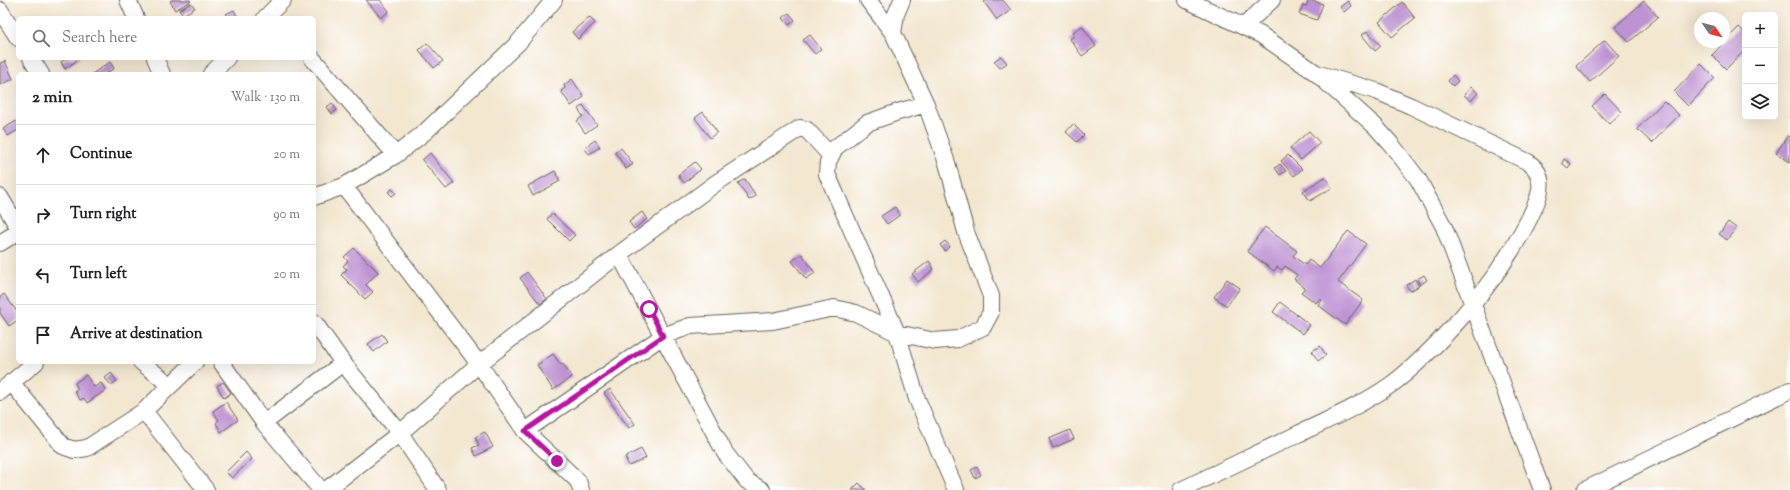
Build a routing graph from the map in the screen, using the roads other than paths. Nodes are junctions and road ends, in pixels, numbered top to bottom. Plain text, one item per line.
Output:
1 (4, 0) edge
2 (128, 0) edge
3 (283, 0) edge
4 (554, 0) edge
5 (868, 0) edge
6 (902, 0) edge
7 (1187, 0) edge
8 (1272, 0) edge
9 (0, 2) edge
10 (0, 10) edge
11 (269, 12) edge
12 (135, 16) edge
13 (1244, 26) junction
14 (892, 33) junction
15 (16, 35) edge
16 (32, 60) edge
17 (156, 60) edge
18 (224, 60) edge
19 (314, 60) edge
20 (40, 72) edge
21 (161, 72) edge
22 (213, 72) edge
23 (1316, 73) junction
24 (926, 104) junction
25 (396, 155) junction
26 (830, 155) junction
27 (344, 186) junction
28 (316, 196) edge
29 (0, 197) edge
30 (16, 224) edge
31 (16, 233) edge
32 (0, 243) edge
33 (619, 254) junction
34 (1474, 305) junction
35 (316, 325) edge
36 (897, 333) junction
37 (663, 336) junction
38 (343, 363) junction
39 (34, 364) edge
40 (144, 364) edge
41 (193, 364) edge
42 (222, 364) edge
43 (479, 364) junction
44 (170, 385) junction
45 (6, 387) edge
46 (1790, 390) edge
47 (144, 411) junction
48 (264, 423) junction
49 (525, 431) junction
50 (400, 432) junction
51 (206, 490) edge
52 (321, 490) edge
53 (326, 490) edge
54 (438, 490) edge
55 (581, 490) edge
56 (762, 490) edge
57 (956, 490) edge
58 (1181, 490) edge
59 (1542, 490) edge
60 (1585, 490) edge

1 - 9 street
2 - 12 street
3 - 11 street
4 - 25 street
5 - 14 street
6 - 14 street
7 - 13 street
8 - 13 street
10 - 15 street
13 - 23 street
14 - 24 street
16 - 20 street
17 - 21 street
18 - 22 street
19 - 25 street
23 - 34 street
23 - 34 street
24 - 26 street
24 - 36 street
25 - 27 street
26 - 33 street
26 - 36 street
27 - 28 street
27 - 43 street
29 - 30 street
31 - 32 street
33 - 37 street
33 - 43 street
34 - 58 street
34 - 59 street
35 - 38 street
36 - 37 street
36 - 57 street
37 - 49 street
37 - 56 street
38 - 48 street
38 - 50 street
39 - 45 street
40 - 44 street
41 - 44 street
42 - 48 street
43 - 49 street
43 - 50 street
44 - 47 street
45 - 47 street
46 - 60 street
47 - 51 street
48 - 52 street
49 - 55 street
50 - 53 street
50 - 54 street

